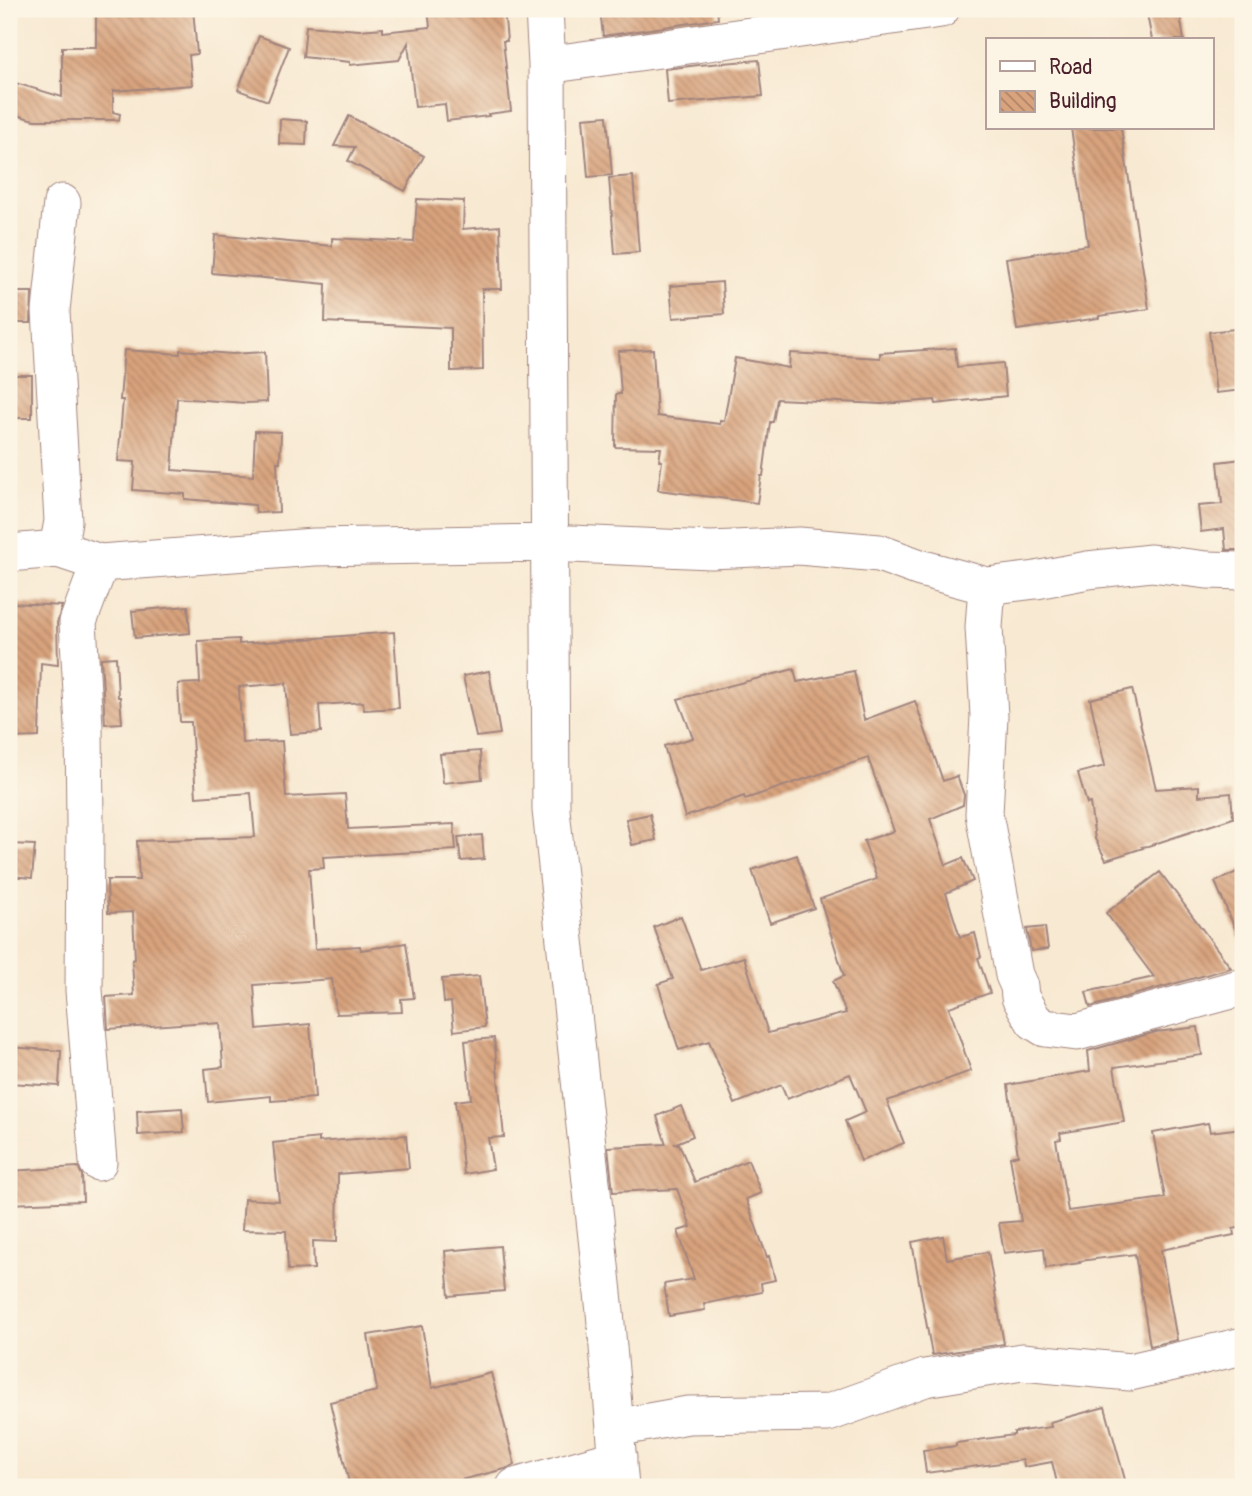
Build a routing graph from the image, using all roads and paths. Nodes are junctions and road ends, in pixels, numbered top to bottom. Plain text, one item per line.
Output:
1 (544, 9) edge
2 (941, 9) edge
3 (547, 65) junction
4 (62, 203) dead end
5 (548, 543) junction
6 (58, 549) junction
7 (9, 553) edge
8 (100, 563) junction
9 (1243, 571) edge
10 (987, 586) junction
11 (1243, 988) edge
12 (98, 1162) dead end
13 (1243, 1346) edge
14 (618, 1458) edge
15 (515, 1487) edge

1 - 3 street
2 - 3 street
3 - 5 street
4 - 6 street
5 - 8 street
5 - 10 street
5 - 14 street
6 - 7 street
6 - 8 street
8 - 12 street
9 - 10 street
10 - 11 street
13 - 14 street
14 - 15 street

